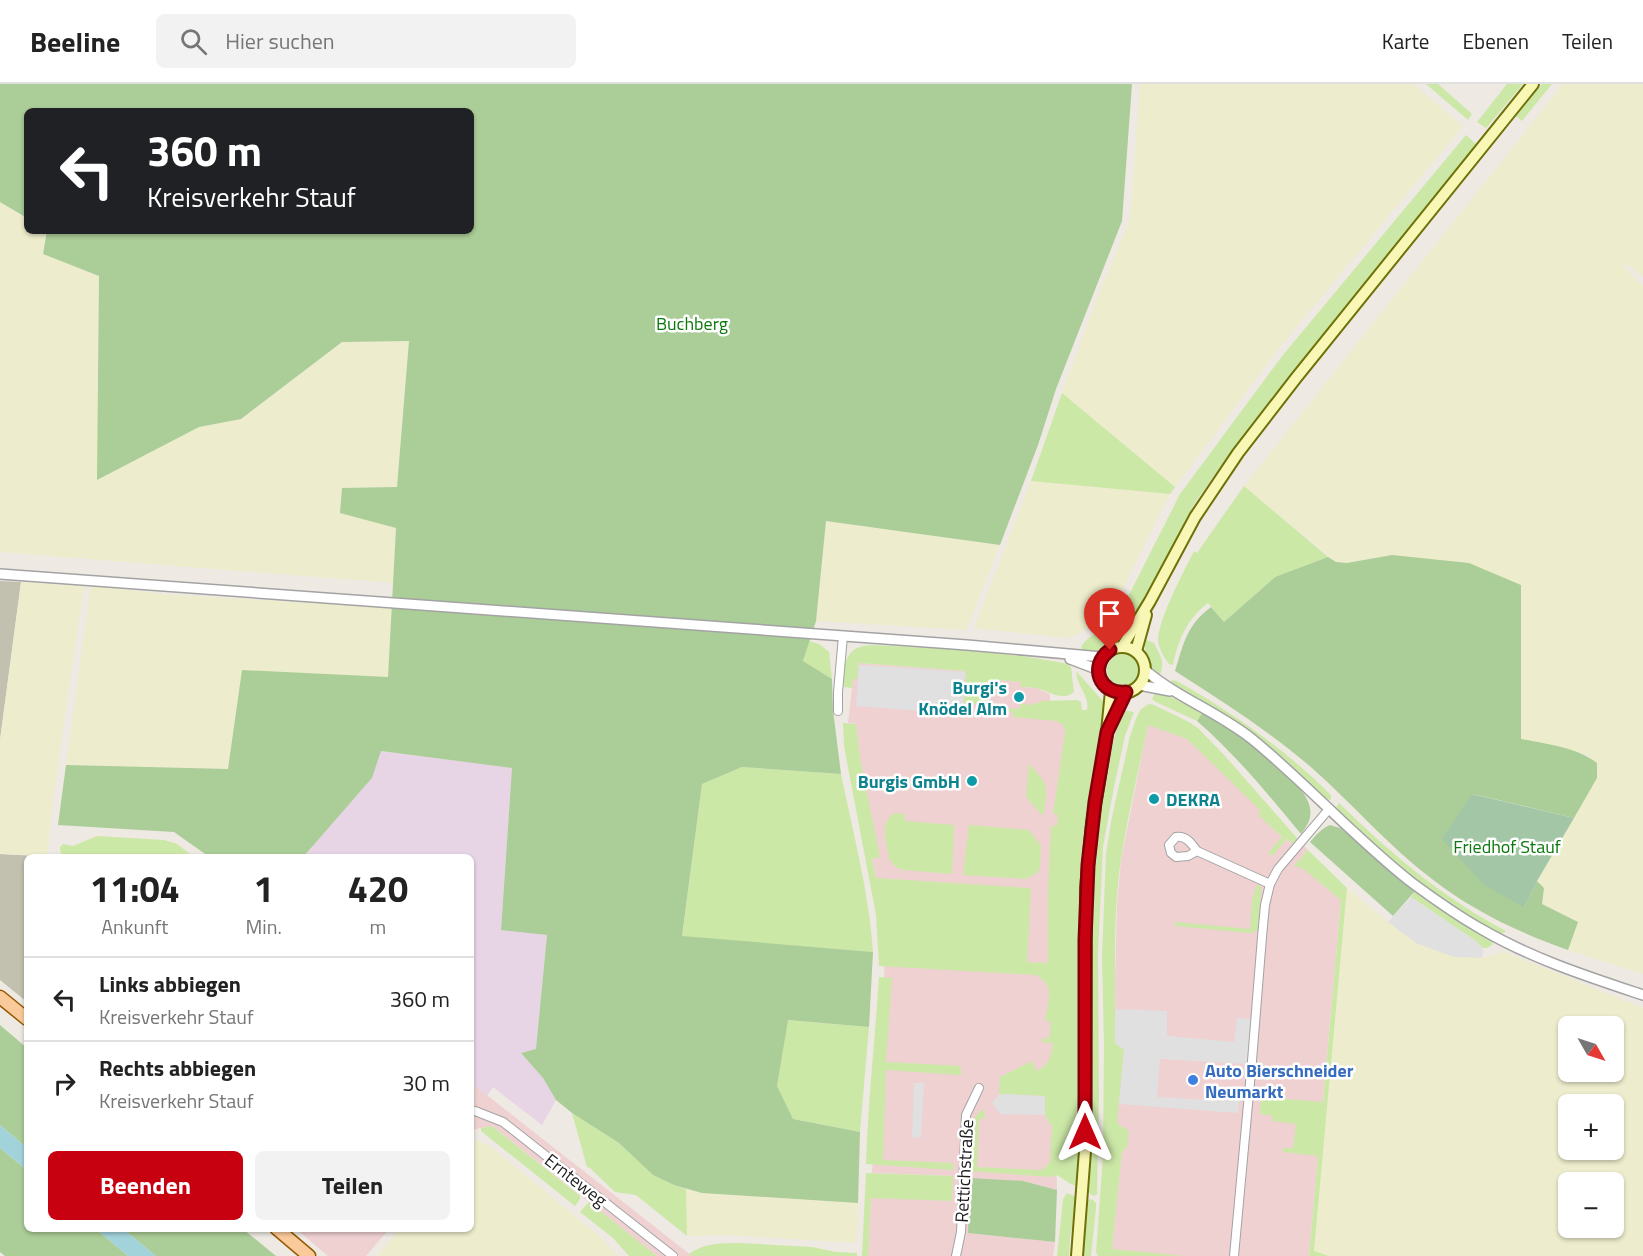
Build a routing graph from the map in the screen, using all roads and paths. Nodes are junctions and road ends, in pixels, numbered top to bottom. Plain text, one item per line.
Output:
1 (1533, 84) edge
2 (0, 574) edge
3 (1150, 601) junction
4 (843, 636) junction
5 (1122, 646) junction
6 (1136, 651) junction
7 (1054, 654) junction
8 (1102, 657) junction
9 (1099, 670) junction
10 (1145, 670) junction
11 (1139, 685) junction
12 (1111, 691) junction
13 (1126, 692) junction
14 (1175, 693) junction
15 (838, 711) dead end
16 (1107, 732) junction
17 (1329, 809) junction
18 (1197, 851) dead end
19 (1270, 884) junction
20 (1643, 995) edge
21 (0, 997) edge
22 (24, 1017) edge
23 (979, 1088) dead end
24 (475, 1111) dead end
25 (281, 1232) edge
26 (309, 1256) edge
27 (673, 1256) edge
28 (956, 1256) edge
29 (1077, 1256) edge
30 (1234, 1256) edge

1 - 3 main road
2 - 4 street
3 - 5 main road
3 - 6 main road
4 - 7 street
4 - 15 street
5 - 6 main road
5 - 8 main road
6 - 10 main road
7 - 8 street
7 - 9 street
8 - 9 main road
9 - 12 main road
10 - 11 main road
10 - 14 street
11 - 13 main road
11 - 14 street
12 - 13 main road
12 - 16 main road
13 - 16 main road
14 - 17 street
16 - 29 main road
17 - 19 street
17 - 20 street
18 - 19 street
19 - 30 street
21 - 22 main road
23 - 28 street, Rettichstraße
24 - 27 street, Ernteweg
25 - 26 main road

